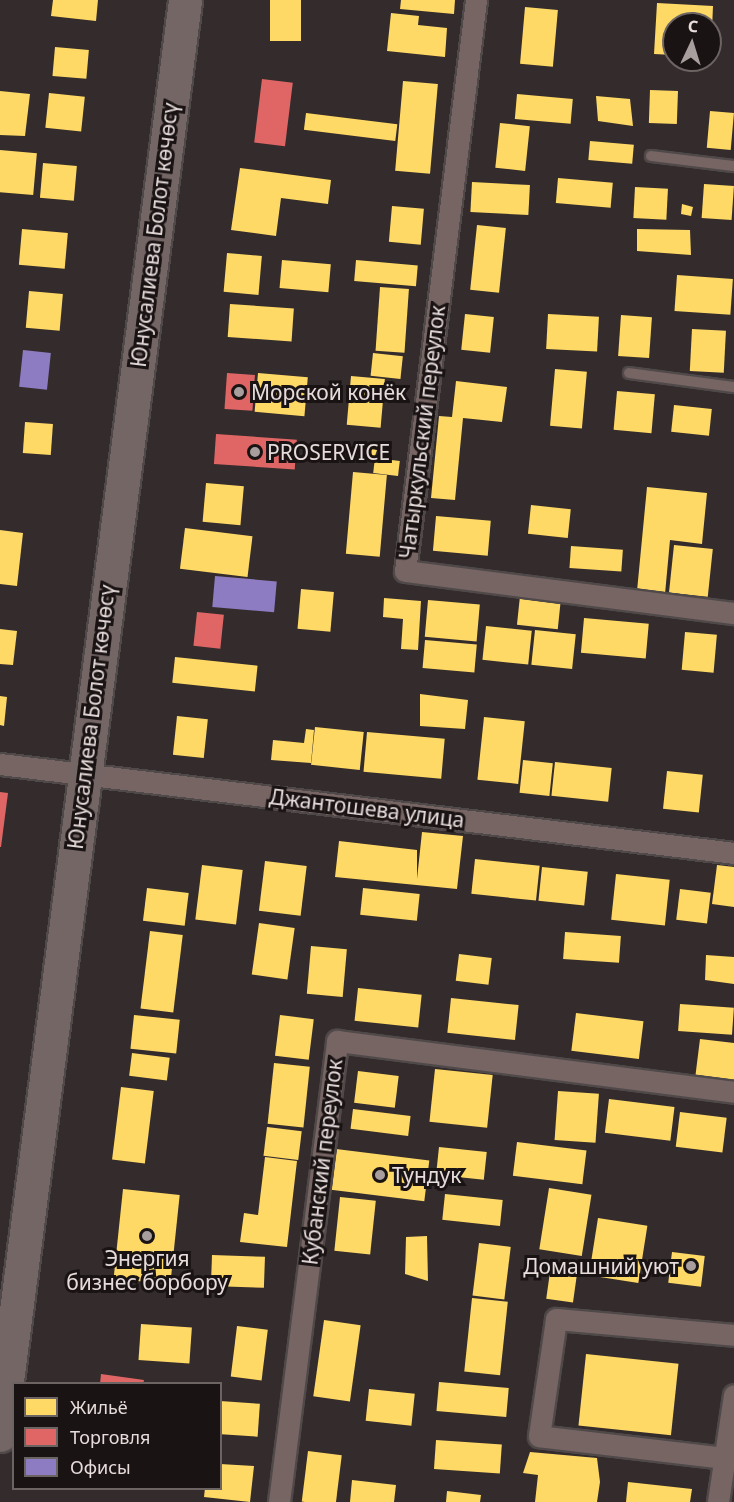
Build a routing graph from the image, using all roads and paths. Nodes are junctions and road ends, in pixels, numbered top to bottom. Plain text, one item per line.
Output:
1 (185, 0) edge
2 (476, 0) edge
3 (651, 156) dead end
4 (734, 166) edge
5 (629, 373) dead end
6 (734, 387) edge
7 (734, 613) edge
8 (0, 764) edge
9 (83, 775) junction
10 (734, 852) edge
11 (734, 1092) edge
12 (734, 1335) edge
13 (734, 1395) edge
14 (0, 1435) edge
15 (724, 1458) junction
16 (279, 1502) edge
17 (718, 1502) edge

1 - 9 main road, Юнусалиева Болот көчөсү
2 - 7 street, Чатыркульский переулок
3 - 4 lane
5 - 6 lane
8 - 9 street, Джантошева улица
9 - 10 street, Джантошева улица
9 - 14 main road, Юнусалиева Болот көчөсү
11 - 16 street, Кубанский переулок
12 - 15 street
13 - 15 street
15 - 17 street

